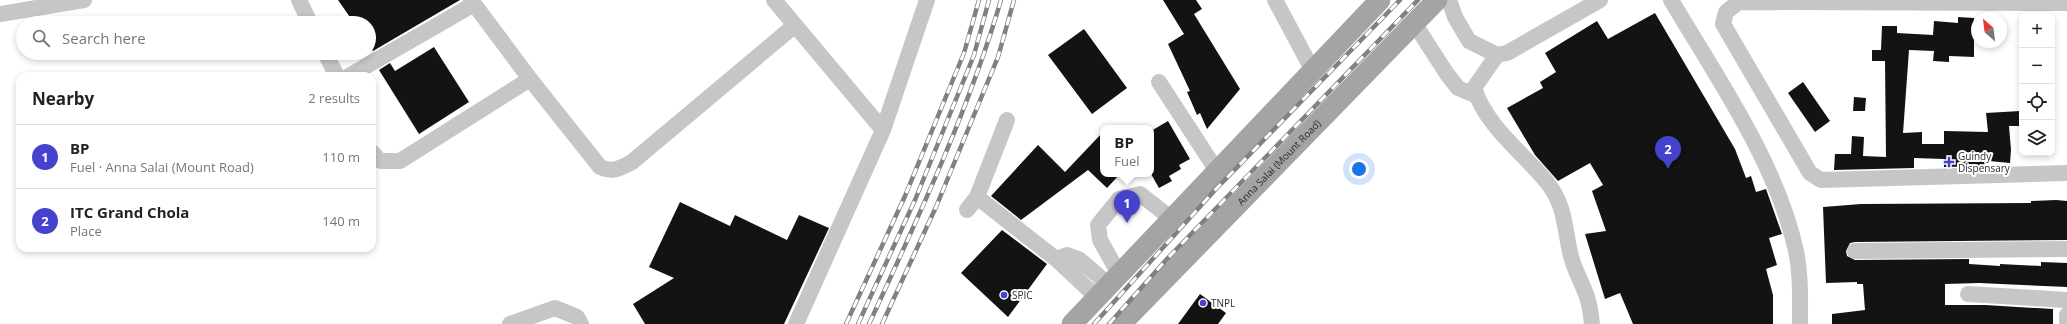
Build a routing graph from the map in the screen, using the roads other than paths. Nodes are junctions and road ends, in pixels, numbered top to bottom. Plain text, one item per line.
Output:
1 (84, 0) edge
2 (299, 0) edge
3 (774, 0) edge
4 (927, 0) edge
5 (1275, 0) edge
6 (1380, 0) edge
7 (1437, 0) edge
8 (1449, 0) edge
9 (1600, 0) edge
10 (1671, 0) edge
11 (1738, 1) edge
12 (473, 2) edge
13 (2067, 3) edge
14 (0, 14) edge
15 (307, 16) edge
16 (1414, 23) junction
17 (794, 26) junction
18 (1497, 55) junction
19 (329, 60) edge
20 (376, 60) edge
21 (376, 60) edge
22 (1313, 71) junction
23 (335, 72) edge
24 (356, 72) edge
25 (530, 80) junction
26 (1159, 82) dead end
27 (1477, 96) junction
28 (1007, 120) dead end
29 (883, 130) junction
30 (376, 156) edge
31 (1217, 171) junction
32 (2067, 173) edge
33 (978, 197) junction
34 (967, 210) dead end
35 (1172, 219) junction
36 (2067, 249) edge
37 (1855, 251) dead end
38 (1109, 285) junction
39 (1968, 294) dead end
40 (2067, 300) edge
41 (2067, 315) edge
42 (510, 324) edge
43 (581, 324) edge
44 (796, 324) edge
45 (1072, 324) edge
46 (1121, 324) edge
47 (1592, 324) edge
48 (1800, 324) edge
49 (2067, 324) edge

1 - 14 street
2 - 15 street
3 - 17 street
4 - 29 street
5 - 22 street
6 - 22 main road
7 - 16 main road, Anna Salai (Mount Road)
8 - 18 street
9 - 18 street
10 - 48 street
11 - 13 street
11 - 32 street
12 - 21 street
12 - 25 street
16 - 27 street
16 - 46 main road, Anna Salai (Mount Road)
17 - 25 street
17 - 29 street
18 - 27 street
19 - 23 street
20 - 24 street
22 - 31 main road
25 - 30 street
26 - 31 street
27 - 47 street
28 - 33 street
29 - 44 street
31 - 35 main road
33 - 34 street
33 - 38 street
35 - 38 main road
35 - 38 street
36 - 37 street
38 - 45 main road
39 - 40 street
41 - 49 street
42 - 43 street

